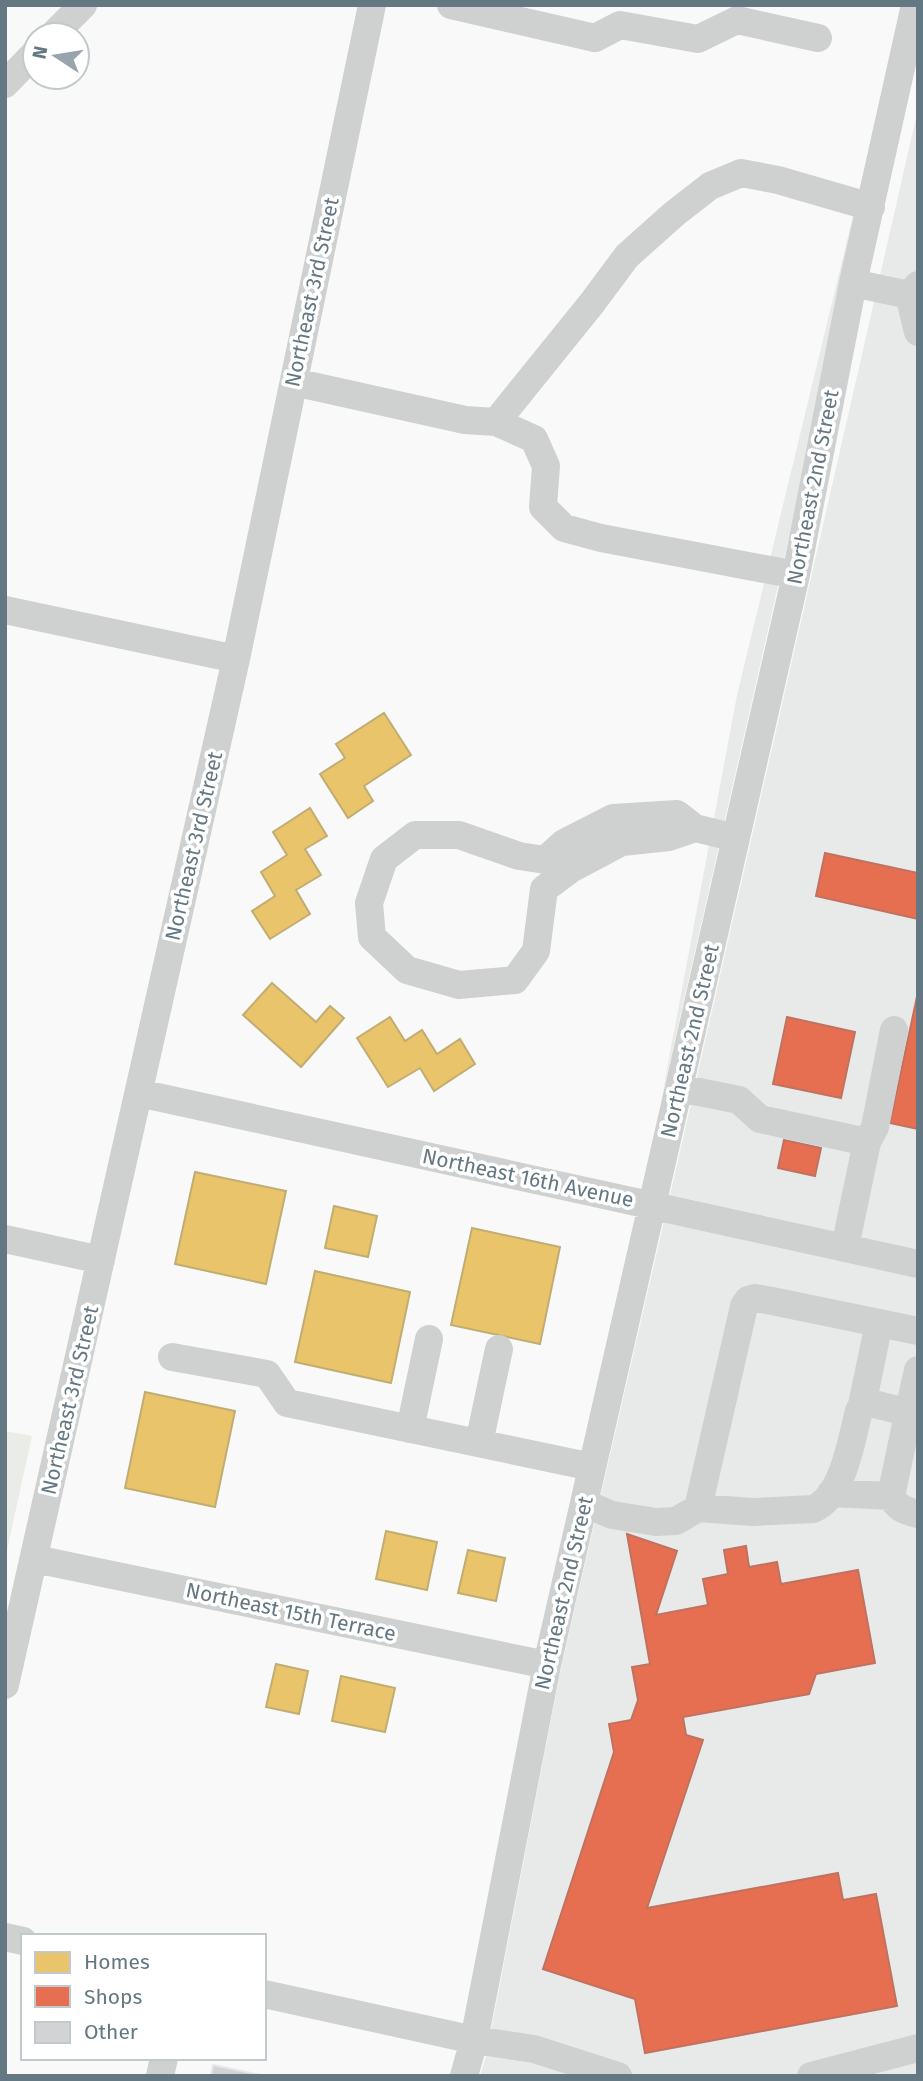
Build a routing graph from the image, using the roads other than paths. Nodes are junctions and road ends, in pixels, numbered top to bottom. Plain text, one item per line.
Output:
1 (83, 5) edge
2 (372, 5) edge
3 (451, 5) edge
4 (915, 5) edge
5 (67, 21) edge
6 (818, 38) dead end
7 (21, 68) edge
8 (5, 83) edge
9 (871, 207) junction
10 (853, 284) junction
11 (913, 290) edge
12 (918, 331) edge
13 (294, 382) junction
14 (496, 422) junction
15 (796, 575) junction
16 (5, 610) edge
17 (236, 659) junction
18 (695, 828) junction
19 (736, 838) junction
20 (894, 1030) dead end
21 (679, 1088) junction
22 (139, 1093) junction
23 (867, 1142) junction
24 (653, 1205) junction
25 (5, 1239) edge
26 (845, 1247) junction
27 (101, 1260) junction
28 (918, 1264) edge
29 (879, 1323) junction
30 (918, 1331) edge
31 (429, 1339) dead end
32 (499, 1349) dead end
33 (172, 1357) dead end
34 (918, 1370) edge
35 (862, 1405) junction
36 (907, 1420) junction
37 (410, 1429) junction
38 (479, 1443) junction
39 (592, 1466) junction
40 (831, 1493) junction
41 (891, 1496) junction
42 (584, 1503) junction
43 (698, 1508) junction
44 (918, 1514) edge
45 (35, 1559) junction
46 (547, 1665) junction
47 (5, 1685) edge
48 (266, 1994) edge
49 (474, 2040) junction
50 (900, 2065) edge
51 (553, 2066) edge
52 (821, 2074) edge
53 (464, 2076) edge
54 (618, 2076) edge

1 - 5 street
2 - 13 street, Northeast 3rd Street
3 - 6 street
4 - 9 street, Northeast 2nd Street
7 - 8 street
9 - 10 street, Northeast 2nd Street
9 - 14 street
10 - 11 street
10 - 15 street, Northeast 2nd Street
11 - 12 street
13 - 14 street
13 - 17 street, Northeast 3rd Street
14 - 15 street
15 - 19 street, Northeast 2nd Street
16 - 17 street
17 - 22 street, Northeast 3rd Street
18 - 18 street
18 - 19 street
19 - 21 street, Northeast 2nd Street
20 - 23 street
21 - 23 street
21 - 24 street, Northeast 2nd Street
22 - 24 street, Northeast 16th Avenue
22 - 27 street, Northeast 3rd Street
23 - 26 street
24 - 26 street, Northeast 16th Avenue
24 - 39 street, Northeast 2nd Street
25 - 27 street
26 - 28 street, Northeast 16th Avenue
27 - 45 street, Northeast 3rd Street
29 - 30 street
29 - 35 street
29 - 43 street
31 - 37 street
32 - 38 street
33 - 37 street
34 - 36 street
35 - 36 street
35 - 40 street
36 - 41 street
37 - 38 street
38 - 39 street
39 - 42 street, Northeast 2nd Street
40 - 41 street
40 - 43 street
41 - 44 street
42 - 43 street
42 - 46 street, Northeast 2nd Street
45 - 46 street, Northeast 15th Terrace
45 - 47 street, Northeast 3rd Street
46 - 49 street, Northeast 2nd Street
48 - 49 street
49 - 51 street
49 - 53 street, Northeast 2nd Street
50 - 52 street
51 - 54 street

